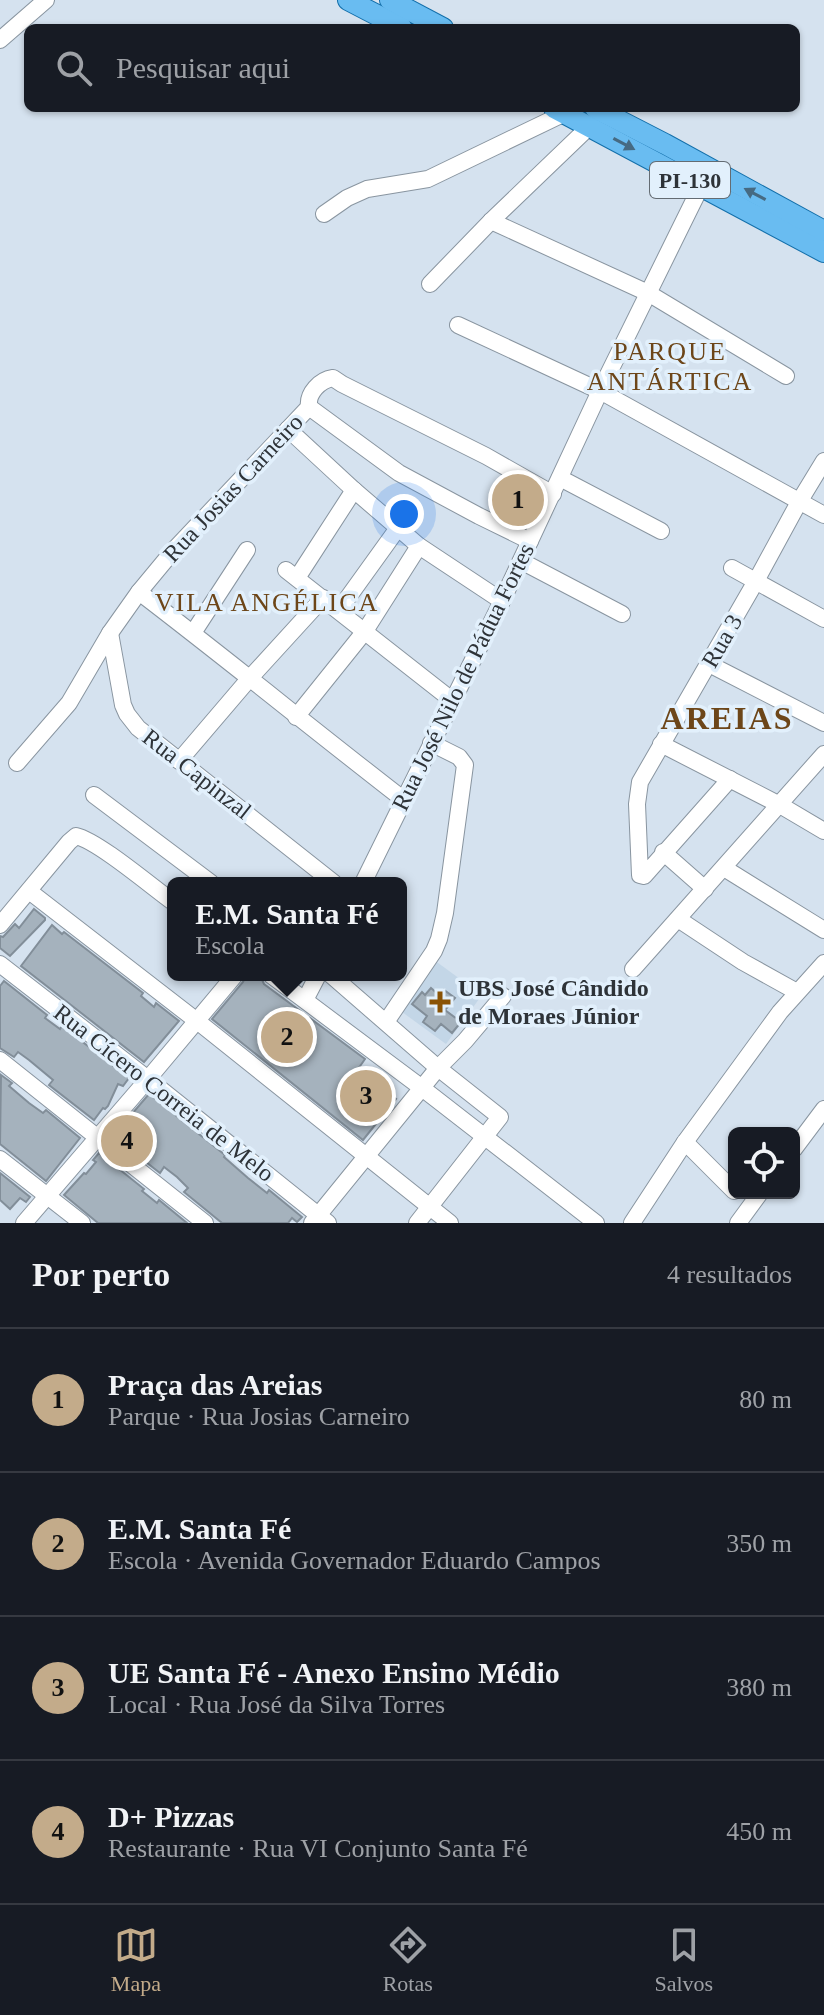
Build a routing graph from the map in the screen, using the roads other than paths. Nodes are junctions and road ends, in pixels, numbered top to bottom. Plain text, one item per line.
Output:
1 (46, 0) edge
2 (348, 0) edge
3 (390, 0) edge
4 (394, 24) edge
5 (435, 24) edge
6 (0, 40) edge
7 (558, 112) edge
8 (565, 112) edge
9 (592, 117) edge
10 (705, 178) junction
11 (324, 214) dead end
12 (491, 221) junction
13 (824, 231) edge
14 (824, 252) edge
15 (430, 284) dead end
16 (648, 293) junction
17 (458, 325) dead end
18 (786, 376) dead end
19 (600, 391) junction
20 (309, 407) junction
21 (288, 429) junction
22 (824, 461) edge
23 (560, 478) junction
24 (354, 490) junction
25 (553, 494) junction
26 (799, 502) junction
27 (824, 515) edge
28 (398, 528) junction
29 (661, 531) dead end
30 (530, 541) junction
31 (419, 546) junction
32 (247, 550) dead end
33 (521, 561) junction
34 (732, 568) dead end
35 (756, 581) junction
36 (139, 592) junction
37 (323, 598) junction
38 (502, 601) junction
39 (339, 610) junction
40 (622, 614) dead end
41 (824, 619) edge
42 (365, 631) junction
43 (110, 633) junction
44 (193, 633) junction
45 (709, 664) junction
46 (249, 679) junction
47 (453, 701) junction
48 (296, 717) junction
49 (824, 723) edge
50 (431, 743) junction
51 (661, 744) junction
52 (824, 754) edge
53 (179, 761) junction
54 (17, 763) dead end
55 (730, 779) junction
56 (94, 795) dead end
57 (404, 800) junction
58 (780, 805) junction
59 (824, 831) edge
60 (663, 852) junction
61 (724, 868) junction
62 (203, 877) edge
63 (326, 877) edge
64 (366, 877) edge
65 (705, 889) junction
66 (29, 891) junction
67 (167, 898) edge
68 (678, 919) junction
69 (0, 925) edge
70 (824, 930) edge
71 (824, 963) edge
72 (0, 964) edge
73 (633, 969) dead end
74 (230, 981) edge
75 (279, 981) edge
76 (315, 981) edge
77 (338, 981) edge
78 (797, 992) junction
79 (503, 996) dead end
80 (305, 1000) junction
81 (197, 1021) junction
82 (386, 1022) junction
83 (0, 1060) edge
84 (438, 1068) junction
85 (148, 1079) junction
86 (422, 1088) junction
87 (824, 1109) edge
88 (485, 1137) junction
89 (97, 1138) junction
90 (800, 1141) edge
91 (685, 1142) junction
92 (366, 1156) junction
93 (0, 1159) edge
94 (728, 1185) edge
95 (48, 1196) junction
96 (742, 1199) edge
97 (756, 1199) edge
98 (430, 1207) junction
99 (750, 1207) junction
100 (319, 1221) edge
101 (634, 1222) edge
102 (24, 1223) edge
103 (82, 1223) edge
104 (205, 1223) edge
105 (417, 1223) edge
106 (450, 1223) edge
107 (596, 1223) edge
108 (738, 1223) edge

1 - 6 street
2 - 4 main road
3 - 5 main road
7 - 11 street
8 - 9 main road, PI-130
9 - 10 main road, PI-130
9 - 12 street
13 -> 10 main road, PI-130
10 - 14 main road, PI-130
10 - 16 street, Rua José Nilo de Pádua Fortes
12 - 15 street
12 - 16 street
16 - 18 street
16 - 19 street, Rua José Nilo de Pádua Fortes
17 - 19 street
19 - 23 street, Rua José Nilo de Pádua Fortes
19 - 26 street
20 - 21 street, Rua Josias Carneiro
20 - 25 street, Rua Josias Carneiro
20 - 30 street, Rua Josias Carneiro
21 - 24 street
21 - 36 street, Rua Josias Carneiro
22 - 26 street, Rua 3
23 - 25 street, Rua José Nilo de Pádua Fortes
23 - 29 street
24 - 28 street
24 - 37 street
25 - 30 street, Rua José Nilo de Pádua Fortes
26 - 27 street
26 - 35 street, Rua 3
28 - 31 street
28 - 39 street
30 - 33 street, Rua José Nilo de Pádua Fortes
31 - 38 street
31 - 42 street
32 - 44 street
33 - 38 street, Rua José Nilo de Pádua Fortes
33 - 40 street
34 - 35 street
35 - 41 street
35 - 45 street, Rua 3
36 - 43 street, Rua Josias Carneiro
36 - 44 street
37 - 39 street
37 - 46 street
38 - 47 street, Rua José Nilo de Pádua Fortes
39 - 42 street
42 - 47 street
42 - 48 street
43 - 53 street, Rua Capinzal
43 - 54 street, Rua Josias Carneiro
44 - 46 street
45 - 49 street
45 - 51 street, Rua 3
46 - 48 street
46 - 53 street
47 - 50 street, Rua José Nilo de Pádua Fortes
48 - 57 street
50 - 57 street, Rua José Nilo de Pádua Fortes
50 - 82 street
51 - 55 street
51 - 60 street, Rua 3
52 - 58 street
53 - 63 street, Rua Capinzal
55 - 58 street
55 - 60 street
56 - 62 street
57 - 64 street, Rua José Nilo de Pádua Fortes
58 - 59 street
58 - 61 street
60 - 65 street
61 - 65 street
61 - 70 street
65 - 68 street
66 - 67 street
66 - 69 street
66 - 81 street
68 - 73 street
68 - 78 street
71 - 78 street
72 - 85 street, Rua Cícero Correia de Melo
74 - 81 street
75 - 80 street
76 - 80 street
77 - 82 street
78 - 91 street
79 - 84 street
80 - 86 street
81 - 85 street
81 - 92 street
82 - 84 street
83 - 89 street
84 - 86 street
84 - 88 street
85 - 89 street
85 - 100 street, Rua Cícero Correia de Melo
86 - 88 street
86 - 92 street
87 - 90 street
88 - 98 street
88 - 107 street
89 - 95 street
89 - 104 street
91 - 94 street
91 - 101 street
92 - 98 street
92 - 100 street
93 - 95 street
95 - 102 street
95 - 103 street
96 - 99 street
97 - 99 street
98 - 105 street
98 - 106 street
99 - 108 street

